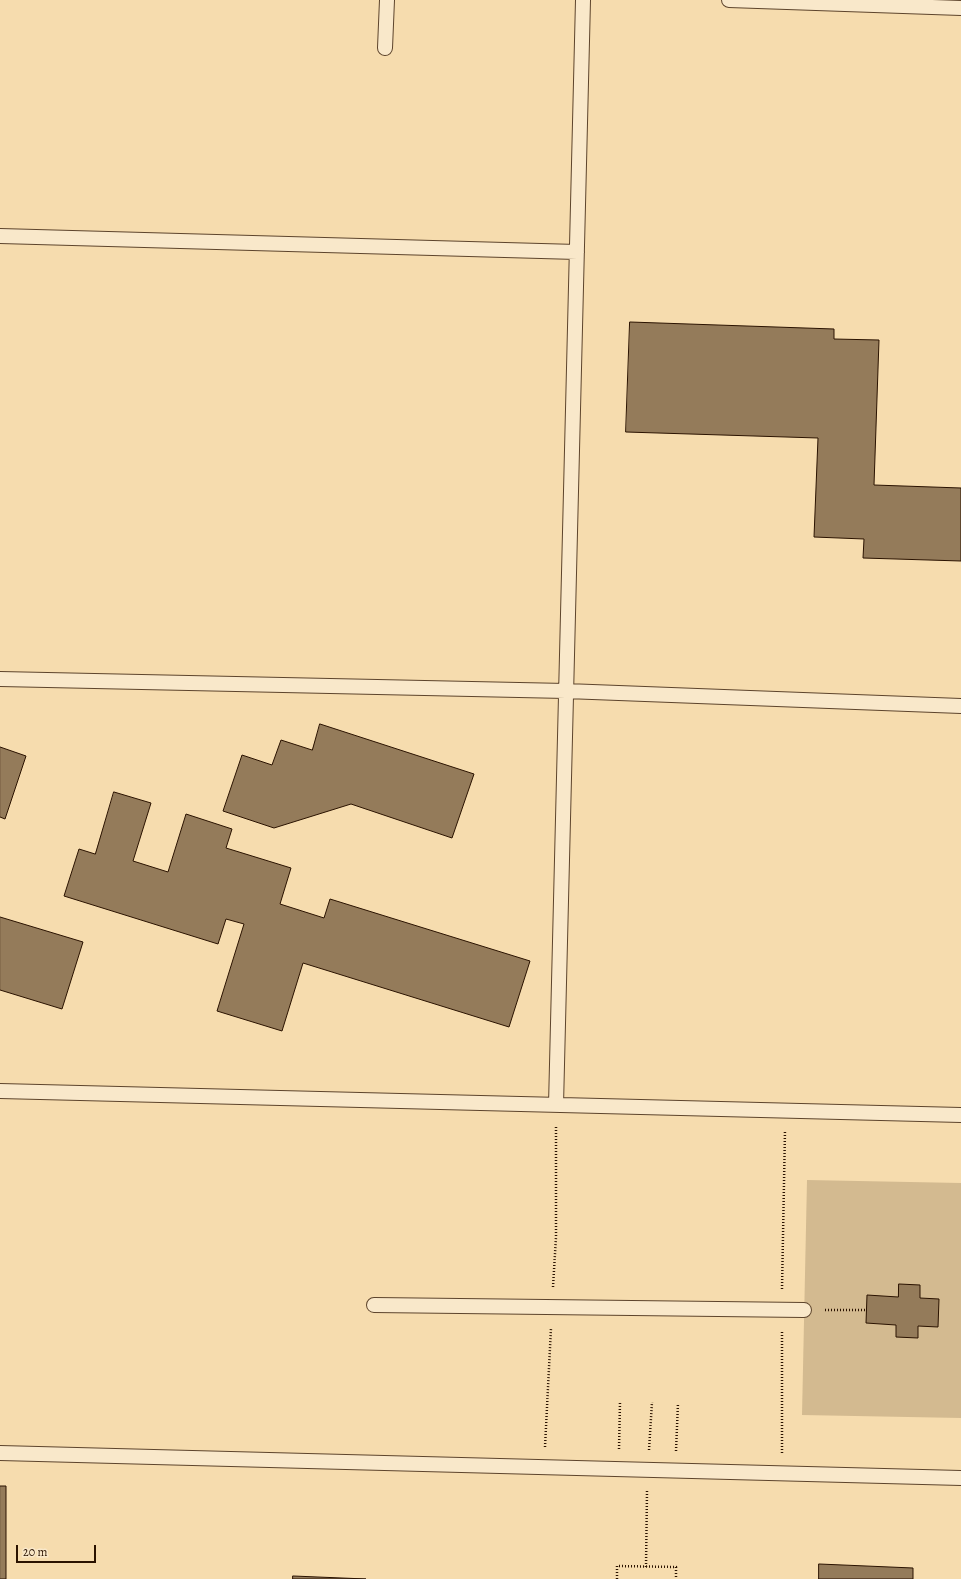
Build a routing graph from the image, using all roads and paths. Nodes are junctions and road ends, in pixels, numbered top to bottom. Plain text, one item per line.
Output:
1 (387, 0) edge
2 (583, 0) edge
3 (729, 0) edge
4 (961, 8) edge
5 (385, 48) dead end
6 (0, 236) edge
7 (577, 252) junction
8 (0, 679) edge
9 (566, 691) junction
10 (961, 706) edge
11 (0, 1091) edge
12 (556, 1105) junction
13 (785, 1111) junction
14 (961, 1115) edge
15 (556, 1237) dead end
16 (783, 1242) dead end
17 (374, 1305) dead end
18 (804, 1310) joint
19 (866, 1310) dead end
20 (546, 1400) dead end
21 (620, 1402) dead end
22 (652, 1402) dead end
23 (678, 1402) dead end
24 (782, 1404) dead end
25 (0, 1454) edge
26 (545, 1468) junction
27 (619, 1469) junction
28 (648, 1470) junction
29 (676, 1471) junction
30 (782, 1474) junction
31 (961, 1478) edge
32 (646, 1567) junction
33 (617, 1579) edge
34 (676, 1579) edge

1 - 5 lane
2 - 7 lane
3 - 4 lane
6 - 7 lane
7 - 9 lane
8 - 9 lane
9 - 10 lane
9 - 12 lane
11 - 12 lane
12 - 13 lane
12 - 15 path
13 - 14 lane
13 - 16 path
17 - 18 lane
18 - 19 path
20 - 26 path
21 - 27 path
22 - 28 path
23 - 29 path
24 - 30 path
25 - 26 lane
26 - 27 lane
27 - 28 lane
28 - 29 lane
28 - 32 path
29 - 30 lane
30 - 31 lane
32 - 33 path
32 - 34 path

